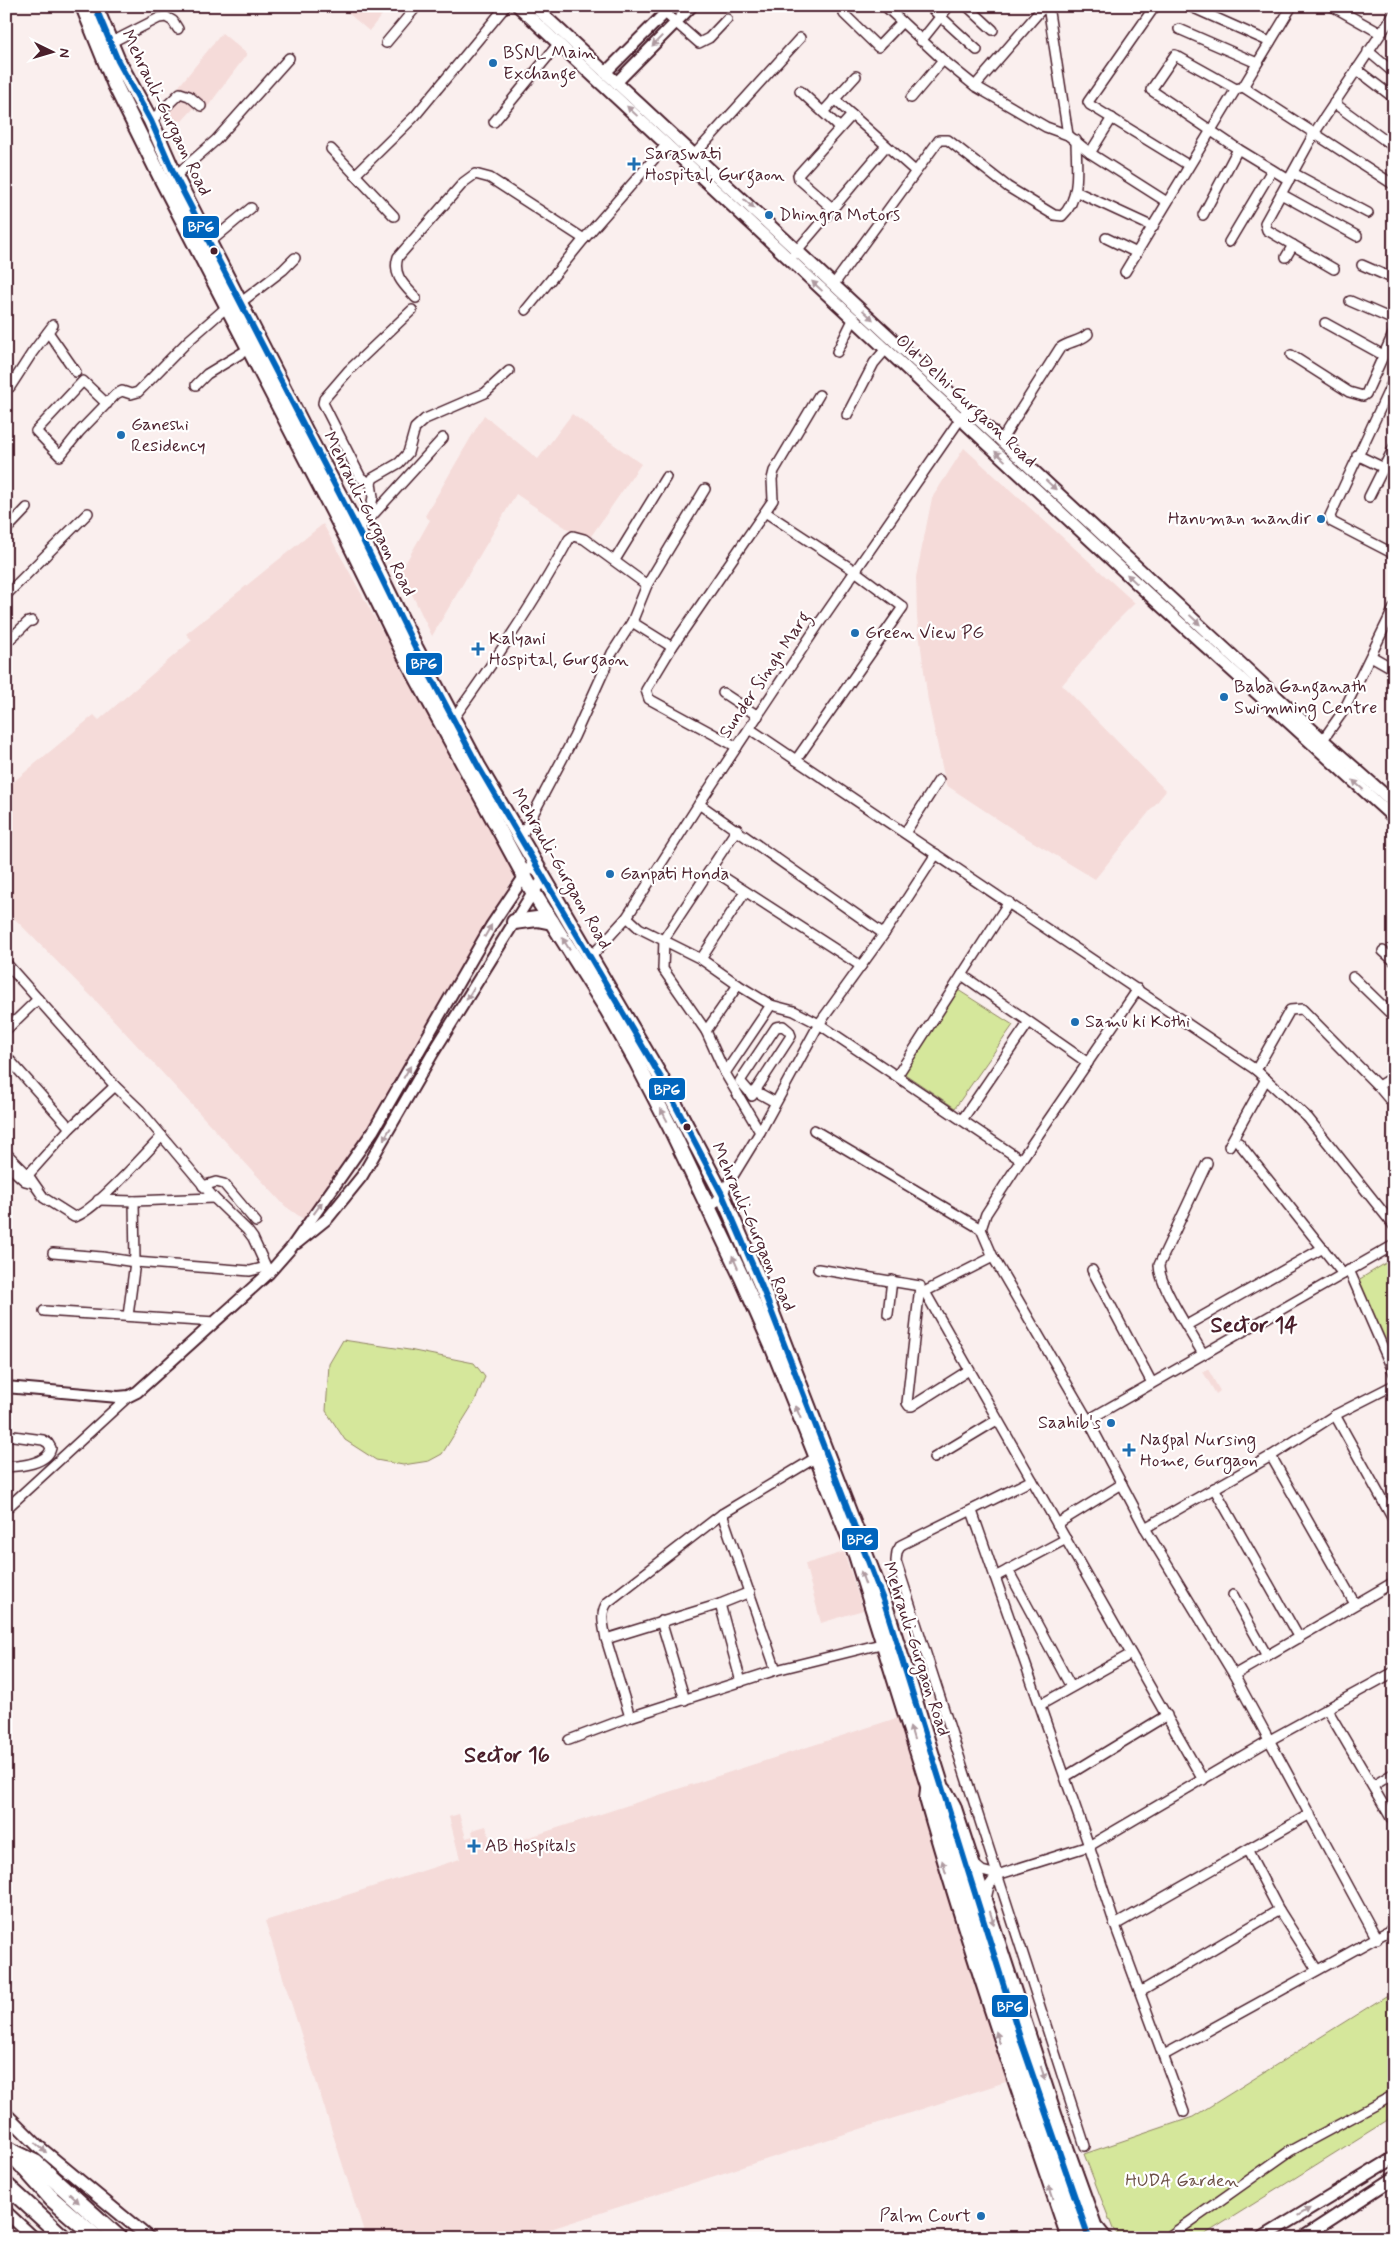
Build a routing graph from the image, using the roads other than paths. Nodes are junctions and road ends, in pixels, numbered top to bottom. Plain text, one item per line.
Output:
1 (83, 6) edge
2 (95, 6) edge
3 (417, 6) edge
4 (506, 6) edge
5 (518, 6) edge
6 (534, 6) edge
7 (692, 6) edge
8 (885, 6) edge
9 (929, 6) edge
10 (949, 6) edge
11 (967, 6) edge
12 (1155, 6) edge
13 (1189, 6) edge
14 (1292, 6) edge
15 (1332, 6) edge
16 (1036, 9) edge
17 (669, 10) edge
18 (844, 14) dead end
19 (940, 17) junction
20 (727, 19) dead end
21 (1393, 19) edge
22 (676, 21) junction
23 (902, 22) junction
24 (178, 29) dead end
25 (1179, 29) dead end
26 (993, 30) dead end
27 (1380, 33) junction
28 (800, 38) dead end
29 (922, 41) junction
30 (110, 42) junction
31 (1270, 42) junction
32 (386, 43) dead end
33 (559, 43) junction
34 (977, 50) dead end
35 (1368, 51) junction
36 (289, 58) dead end
37 (943, 60) junction
38 (1257, 63) junction
39 (1356, 69) junction
40 (605, 72) junction
41 (1394, 73) edge
42 (856, 76) dead end
43 (616, 83) junction
44 (975, 86) junction
45 (1239, 88) junction
46 (800, 91) dead end
47 (911, 98) dead end
48 (1394, 98) edge
49 (834, 99) junction
50 (1334, 104) junction
51 (200, 106) dead end
52 (823, 112) junction
53 (852, 115) junction
54 (1112, 118) junction
55 (151, 121) junction
56 (494, 122) dead end
57 (840, 128) junction
58 (1210, 130) junction
59 (1315, 132) junction
60 (1072, 137) junction
61 (667, 144) junction
62 (886, 146) junction
63 (1394, 147) edge
64 (331, 149) dead end
65 (1238, 149) junction
66 (1090, 153) junction
67 (695, 154) junction
68 (1188, 165) junction
69 (1272, 170) junction
70 (915, 171) junction
71 (355, 175) junction
72 (175, 176) junction
73 (1291, 176) junction
74 (1391, 183) dead end
75 (1075, 191) junction
76 (1281, 194) junction
77 (1167, 202) junction
78 (251, 208) dead end
79 (832, 208) junction
80 (1368, 213) dead end
81 (1203, 215) dead end
82 (394, 216) dead end
83 (1153, 227) junction
84 (1357, 236) dead end
85 (1106, 238) dead end
86 (584, 239) junction
87 (1229, 242) dead end
88 (209, 243) junction
89 (1293, 245) junction
90 (797, 250) junction
91 (1137, 253) junction
92 (1286, 257) dead end
93 (295, 258) dead end
94 (790, 259) junction
95 (213, 264) junction
96 (1362, 265) dead end
97 (1334, 269) dead end
98 (1125, 272) dead end
99 (1394, 279) edge
100 (834, 284) junction
101 (416, 298) dead end
102 (1350, 301) dead end
103 (234, 305) junction
104 (412, 310) dead end
105 (526, 310) dead end
106 (854, 318) junction
107 (1394, 320) edge
108 (1325, 324) dead end
109 (1394, 332) edge
110 (1088, 334) dead end
111 (250, 348) junction
112 (886, 349) junction
113 (837, 352) dead end
114 (1291, 355) dead end
115 (1383, 356) junction
116 (509, 371) dead end
117 (76, 372) dead end
118 (1394, 379) edge
119 (196, 385) dead end
120 (6, 388) edge
121 (819, 395) dead end
122 (107, 404) junction
123 (968, 410) junction
124 (847, 415) dead end
125 (960, 419) junction
126 (443, 438) dead end
127 (1002, 439) junction
128 (1394, 447) edge
129 (1357, 455) junction
130 (1384, 468) junction
131 (666, 477) dead end
132 (371, 484) junction
133 (705, 489) dead end
134 (1369, 497) dead end
135 (27, 508) dead end
136 (765, 512) junction
137 (88, 513) dead end
138 (6, 530) edge
139 (355, 531) junction
140 (1394, 554) edge
141 (615, 560) junction
142 (855, 571) junction
143 (647, 585) junction
144 (6, 595) edge
145 (1176, 602) junction
146 (1168, 612) junction
147 (1393, 614) edge
148 (32, 621) dead end
149 (632, 622) junction
150 (6, 643) edge
151 (672, 647) junction
152 (1371, 656) junction
153 (1394, 669) edge
154 (724, 693) dead end
155 (758, 716) junction
156 (453, 719) junction
157 (750, 729) junction
158 (1320, 744) junction
159 (737, 747) junction
160 (796, 760) junction
161 (939, 780) dead end
162 (1394, 803) edge
163 (699, 804) junction
164 (1394, 818) edge
165 (737, 829) junction
166 (905, 833) junction
167 (521, 837) junction
168 (936, 854) junction
169 (534, 862) junction
170 (711, 868) junction
171 (524, 874) junction
172 (544, 880) junction
173 (533, 892) junction
174 (745, 892) junction
175 (1009, 902) junction
176 (627, 917) junction
177 (514, 922) junction
178 (552, 922) junction
179 (884, 934) junction
180 (664, 939) junction
181 (1383, 951) dead end
182 (701, 959) junction
183 (1394, 961) edge
184 (586, 962) junction
185 (6, 963) edge
186 (861, 966) junction
187 (962, 975) junction
188 (1353, 977) dead end
189 (738, 985) junction
190 (1138, 989) junction
191 (38, 999) junction
192 (771, 1005) junction
193 (794, 1011) junction
194 (1394, 1017) edge
195 (1028, 1022) junction
196 (819, 1024) junction
197 (783, 1026) junction
198 (6, 1030) edge
199 (706, 1031) junction
200 (6, 1056) edge
201 (1088, 1063) junction
202 (1256, 1070) junction
203 (725, 1073) junction
204 (897, 1076) junction
205 (1394, 1076) edge
206 (1266, 1079) junction
207 (115, 1086) junction
208 (1378, 1086) junction
209 (754, 1093) junction
210 (775, 1102) junction
211 (1394, 1105) edge
212 (744, 1106) junction
213 (962, 1120) junction
214 (70, 1128) junction
215 (814, 1130) dead end
216 (760, 1132) junction
217 (162, 1136) junction
218 (1239, 1143) dead end
219 (1229, 1146) dead end
220 (6, 1153) edge
221 (1021, 1160) junction
222 (1207, 1163) dead end
223 (6, 1164) edge
224 (28, 1175) junction
225 (33, 1183) junction
226 (203, 1186) junction
227 (722, 1194) junction
228 (214, 1198) junction
229 (98, 1200) junction
230 (134, 1201) junction
231 (710, 1209) junction
232 (256, 1222) dead end
233 (1394, 1226) edge
234 (981, 1229) junction
235 (1394, 1245) edge
236 (291, 1248) junction
237 (1322, 1248) junction
238 (53, 1253) dead end
239 (993, 1257) junction
240 (135, 1262) junction
241 (818, 1269) dead end
242 (268, 1270) junction
243 (1092, 1270) dead end
244 (1346, 1272) junction
245 (892, 1280) junction
246 (922, 1293) junction
247 (44, 1311) dead end
248 (888, 1314) dead end
249 (128, 1316) junction
250 (215, 1322) junction
251 (1187, 1325) junction
252 (1203, 1354) junction
253 (969, 1370) junction
254 (1394, 1373) edge
255 (1152, 1383) junction
256 (1394, 1385) edge
257 (6, 1387) edge
258 (129, 1396) junction
259 (1336, 1415) junction
260 (998, 1420) junction
261 (1088, 1420) junction
262 (6, 1436) edge
263 (821, 1454) junction
264 (1271, 1456) junction
265 (934, 1458) dead end
266 (6, 1467) edge
267 (1032, 1480) junction
268 (1122, 1484) junction
269 (1214, 1488) junction
270 (6, 1509) edge
271 (972, 1511) junction
272 (722, 1514) junction
273 (1394, 1521) edge
274 (1057, 1524) junction
275 (1144, 1528) junction
276 (1066, 1539) junction
277 (1008, 1570) junction
278 (995, 1577) junction
279 (1394, 1582) edge
280 (750, 1592) junction
281 (1233, 1595) dead end
282 (720, 1604) junction
283 (1356, 1604) junction
284 (661, 1621) junction
285 (1299, 1638) junction
286 (606, 1640) junction
287 (890, 1642) junction
288 (1131, 1654) junction
289 (1268, 1656) junction
290 (776, 1670) junction
291 (1394, 1672) edge
292 (1234, 1675) junction
293 (741, 1682) junction
294 (1071, 1687) junction
295 (685, 1700) junction
296 (1040, 1705) junction
297 (1327, 1709) junction
298 (1166, 1716) junction
299 (630, 1717) junction
300 (569, 1740) dead end
301 (1268, 1741) junction
302 (1394, 1773) edge
303 (1065, 1777) junction
304 (932, 1778) junction
305 (1203, 1780) junction
306 (1373, 1786) junction
307 (1310, 1814) junction
308 (1394, 1823) edge
309 (1089, 1846) junction
310 (1248, 1851) junction
311 (975, 1864) junction
312 (997, 1875) junction
313 (965, 1884) junction
314 (986, 1899) junction
315 (1280, 1910) junction
316 (1115, 1925) junction
317 (1394, 1928) edge
318 (1376, 1939) junction
319 (1317, 1970) junction
320 (1140, 1992) junction
321 (1164, 2055) junction
322 (1394, 2095) edge
323 (1184, 2112) dead end
324 (6, 2114) edge
325 (1085, 2146) dead end
326 (7, 2149) edge
327 (1390, 2160) edge
328 (1394, 2177) edge
329 (6, 2185) edge
330 (6, 2212) edge
331 (1096, 2235) edge
332 (34, 2238) edge
333 (64, 2238) edge
334 (97, 2238) edge
335 (118, 2238) edge
336 (149, 2238) edge
337 (1067, 2238) edge
338 (1078, 2238) edge
339 (1106, 2238) edge
340 (1167, 2238) edge
341 (1262, 2238) edge
342 (1302, 2238) edge

1 - 95 main road, Mehrauli-Gurgaon Road
2 - 30 main road, Mehrauli-Gurgaon Road
3 - 32 street
4 - 71 street
5 - 33 main road, Old Delhi Gurgaon Road
6 - 40 main road, Old Delhi Gurgaon Road
7 - 22 street
8 - 23 street
9 - 19 street
10 - 19 street
11 - 26 street
12 - 54 street
13 - 31 street
14 - 31 street
15 - 27 street
16 - 44 street
16 - 60 street
17 - 22 street
17 - 40 street
18 - 23 street
19 - 29 street
19 - 34 street
20 - 22 street
21 - 27 street
22 -> 43 street
23 - 29 street
24 - 30 street
25 - 38 street
27 - 35 street
28 - 67 street
29 - 37 street
30 - 55 main road, Mehrauli-Gurgaon Road
31 - 38 street
33 - 56 street
61 -> 33 main road, Old Delhi Gurgaon Road
35 - 39 street
35 - 41 street
36 - 72 street
37 - 44 street
37 - 47 street
38 - 45 street
39 - 48 street
39 - 50 street
40 - 43 main road, Old Delhi Gurgaon Road
42 - 49 street
43 - 67 main road, Old Delhi Gurgaon Road
44 - 60 street
45 - 58 street
45 - 58 street
45 - 59 street
46 - 52 street
49 - 52 street
49 - 53 street
50 - 59 street
50 - 63 street
51 - 55 street
52 - 57 street
53 - 57 street
53 - 62 street
54 - 66 street
54 - 68 street
55 - 72 main road, Mehrauli-Gurgaon Road
57 - 79 street
58 - 65 street
58 - 68 street
59 - 73 street
59 - 74 street
60 - 66 street
60 - 75 street
61 - 86 street
61 - 94 main road, Old Delhi Gurgaon Road
62 - 70 street
62 - 79 street
64 - 71 street
65 - 69 street
65 - 81 street
66 - 77 street
67 -> 90 main road, Old Delhi Gurgaon Road
68 - 77 street
69 - 73 street
69 - 87 street
70 - 75 street
70 - 100 street
71 - 82 street
72 - 88 main road, Mehrauli-Gurgaon Road
73 - 76 street
73 - 80 street
75 - 83 street
76 - 84 street
76 - 89 street
77 - 83 street
78 - 88 street
79 - 90 street
83 - 91 street
85 - 91 street
86 - 101 street
86 - 105 street
88 - 95 main road, Mehrauli-Gurgaon Road
89 - 92 street
89 - 97 street
90 - 94 street
90 - 100 main road, Old Delhi Gurgaon Road
91 - 98 street
93 - 103 street
106 -> 94 main road, Old Delhi Gurgaon Road
95 - 103 main road, Mehrauli-Gurgaon Road
96 - 99 street
100 -> 123 main road, Old Delhi Gurgaon Road
102 - 107 street
103 - 111 main road, Mehrauli-Gurgaon Road
103 - 122 street
103 - 139 main road, Mehrauli-Gurgaon Road
104 - 132 street
106 - 112 main road, Old Delhi Gurgaon Road
106 - 113 street
108 - 115 street
109 - 115 street
110 - 127 street
111 - 119 street
111 - 139 main road, Mehrauli-Gurgaon Road
112 - 124 street
112 - 125 main road, Old Delhi Gurgaon Road
114 - 115 street
116 - 132 street
117 - 120 street
118 - 129 street
121 - 136 street
122 - 122 street
123 - 125 street, Sunder Singh Marg
123 - 127 main road, Old Delhi Gurgaon Road
125 - 142 street, Sunder Singh Marg
146 -> 125 main road, Old Delhi Gurgaon Road
126 - 139 street
127 -> 145 main road, Old Delhi Gurgaon Road
128 - 130 street
129 - 130 street
129 - 140 street
130 - 134 street
131 - 141 street
132 - 139 street
133 - 143 street
135 - 138 street
136 - 142 street
136 - 151 street
137 - 144 street
139 - 156 main road, Mehrauli-Gurgaon Road
139 - 171 main road, Mehrauli-Gurgaon Road
141 - 143 street
141 - 156 street
142 - 155 street, Sunder Singh Marg
142 - 160 street
143 - 149 street
145 - 146 street
145 -> 158 main road, Old Delhi Gurgaon Road
146 - 158 main road, Old Delhi Gurgaon Road
147 - 152 street
148 - 150 street
149 - 151 street
149 - 167 street
151 - 159 street
152 - 153 street
152 - 158 street
154 - 155 street
155 - 157 street, Sunder Singh Marg
156 - 167 main road, Mehrauli-Gurgaon Road
157 - 159 street, Sunder Singh Marg
157 - 160 street
158 - 162 main road, Old Delhi Gurgaon Road
164 -> 158 main road, Old Delhi Gurgaon Road
159 - 163 street, Sunder Singh Marg
160 - 166 street
161 - 166 street
163 - 165 street
163 - 176 street, Sunder Singh Marg
165 - 170 street
165 - 179 street
166 - 168 street
167 - 169 main road, Mehrauli-Gurgaon Road
168 - 175 street
168 - 179 street
169 - 171 street
169 - 172 main road, Mehrauli-Gurgaon Road
170 - 174 street
170 - 180 street
171 - 173 main road, Mehrauli-Gurgaon Road
236 -> 171 street
172 - 173 street
172 - 184 main road, Mehrauli-Gurgaon Road
173 - 177 street
173 - 178 main road, Mehrauli-Gurgaon Road
174 - 182 street
174 - 186 street
175 - 187 street
175 - 190 street
176 - 180 street
176 - 184 street, Sunder Singh Marg
177 - 178 main road
177 -> 236 street
184 -> 178 main road, Mehrauli-Gurgaon Road
179 - 186 street
180 - 182 street
180 - 199 street
181 - 183 street
182 - 189 street
184 - 227 main road, Mehrauli-Gurgaon Road
231 -> 184 main road, Mehrauli-Gurgaon Road
185 - 191 street
186 - 196 street
187 - 195 street
187 - 204 street
188 - 194 street
189 - 192 street
189 - 199 street
190 - 201 street
190 - 202 street
191 - 198 street
191 - 207 street
192 - 193 street
192 - 203 street
193 - 196 street
193 - 197 street
195 - 201 street
195 - 213 street
196 - 204 street
196 - 210 street
197 - 209 street
197 - 209 street
199 - 203 street
200 - 214 street
201 - 221 street
202 - 206 street
202 - 208 street
203 - 212 street
204 - 213 street
205 - 208 street
206 - 219 street
206 - 233 street
207 - 214 street
207 - 217 street
208 - 211 street
209 - 210 street
209 - 212 street
210 - 216 street
212 - 216 street
213 - 221 street
214 - 224 street
215 - 234 street
216 - 227 street
217 - 226 street
217 - 229 street
218 - 237 street
220 - 224 street
221 - 234 street
222 - 251 street
223 - 225 street
224 - 225 street
225 - 229 street
226 - 228 street
226 - 232 street
227 - 231 street
227 - 263 main road, Mehrauli-Gurgaon Road
228 - 230 street
228 - 242 street
229 - 230 street
230 - 240 street
263 -> 231 main road, Mehrauli-Gurgaon Road
234 - 239 street
235 - 244 street
236 - 242 street
237 - 244 street
237 - 251 street
238 - 240 street
239 - 246 street
239 - 261 street
240 - 242 street
240 - 249 street
241 - 245 street
242 - 250 street
243 - 255 street
244 - 252 street
244 - 254 street
245 - 246 street
245 - 248 street
246 - 253 street
246 - 253 street
247 - 249 street
249 - 250 street
250 - 258 street
251 - 252 street
252 - 255 street
253 - 260 street
255 - 261 street
256 - 259 street
257 - 258 street
258 - 270 street
259 - 264 street
259 - 273 street
260 - 265 street
260 - 267 street
261 - 268 street
262 - 266 street
263 - 272 street
263 - 287 main road, Mehrauli-Gurgaon Road
264 - 269 street
264 - 283 street
267 - 271 street
267 - 274 street
268 - 274 street
268 - 275 street
269 - 275 street
269 - 285 street
271 - 278 street
271 - 312 street
272 - 280 street
272 - 286 street
274 - 276 street
275 - 292 street
276 - 277 street
276 - 288 street
277 - 278 street
277 - 294 street
278 - 296 street
279 - 283 street
280 - 282 street
280 - 290 street
281 - 289 street
282 - 284 street
282 - 293 street
283 - 285 street
284 - 286 street
284 - 295 street
285 - 289 street
286 - 299 street
287 - 290 street
287 - 304 main road, Mehrauli-Gurgaon Road
288 - 294 street
288 - 298 street
289 - 292 street
290 - 293 street
291 - 297 street
292 - 301 street
293 - 295 street
294 - 296 street
295 - 299 street
296 - 303 street
297 - 301 street
297 - 306 street
298 - 303 street
298 - 305 street
299 - 300 street
301 - 305 street
301 - 307 street
302 - 306 street
303 - 309 street
304 - 311 street
304 - 313 main road, Mehrauli-Gurgaon Road
337 -> 304 street
305 - 309 street
306 - 308 street
307 - 310 street
307 - 318 street
309 - 312 street
309 - 316 street
310 - 315 street
310 - 316 street
311 - 312 street
311 - 314 street
312 - 314 street
312 - 325 street
313 - 331 main road
313 - 338 main road
314 -> 331 street
315 - 319 street
315 - 320 street
316 - 320 street
317 - 318 street
318 - 319 street
319 - 321 street
320 - 321 street
321 - 323 street
322 - 340 street
324 -> 336 main road
326 - 334 highway
326 -> 335 highway
327 - 328 street
341 -> 327 main road
328 - 342 main road
329 - 333 highway
330 - 332 main road
331 - 339 main road

